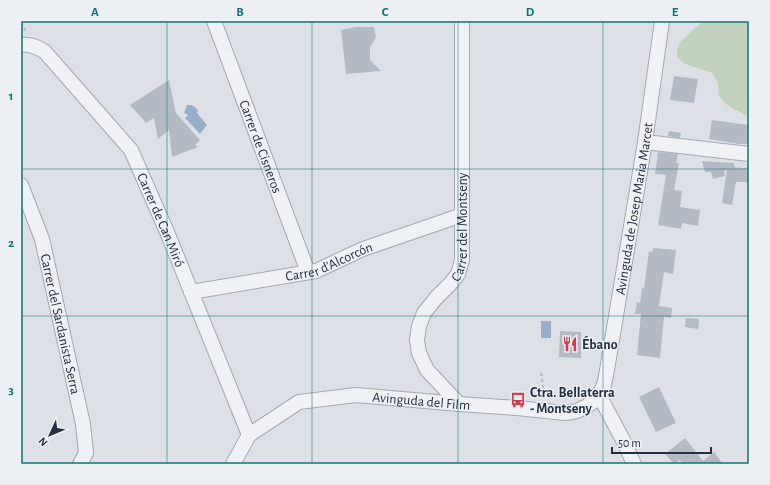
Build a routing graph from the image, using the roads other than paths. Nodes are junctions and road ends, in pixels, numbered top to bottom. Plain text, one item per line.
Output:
1 (214, 21) edge
2 (462, 21) edge
3 (662, 21) edge
4 (21, 45) edge
5 (645, 142) junction
6 (749, 154) edge
7 (21, 185) edge
8 (462, 215) junction
9 (308, 272) junction
10 (191, 292) junction
11 (599, 395) junction
12 (459, 404) junction
13 (249, 435) junction
14 (80, 464) edge
15 (233, 464) edge
16 (634, 464) edge

1 - 9 street, Carrer de Cisneros
2 - 8 street, Carrer del Montseny
3 - 5 street, Avinguda de Josep Maria Marcet
4 - 10 street, Carrer de Can Miró
5 - 6 street
5 - 11 street, Avinguda de Josep Maria Marcet
7 - 14 street, Carrer del Sardanista Serra
8 - 9 street, Carrer d'Alcorcón
8 - 12 street, Carrer del Montseny
9 - 10 street, Carrer d'Alcorcón
10 - 13 street, Carrer de Can Miró
11 - 12 street, Avinguda del Film
11 - 16 street
12 - 13 street, Avinguda del Film
13 - 15 street

